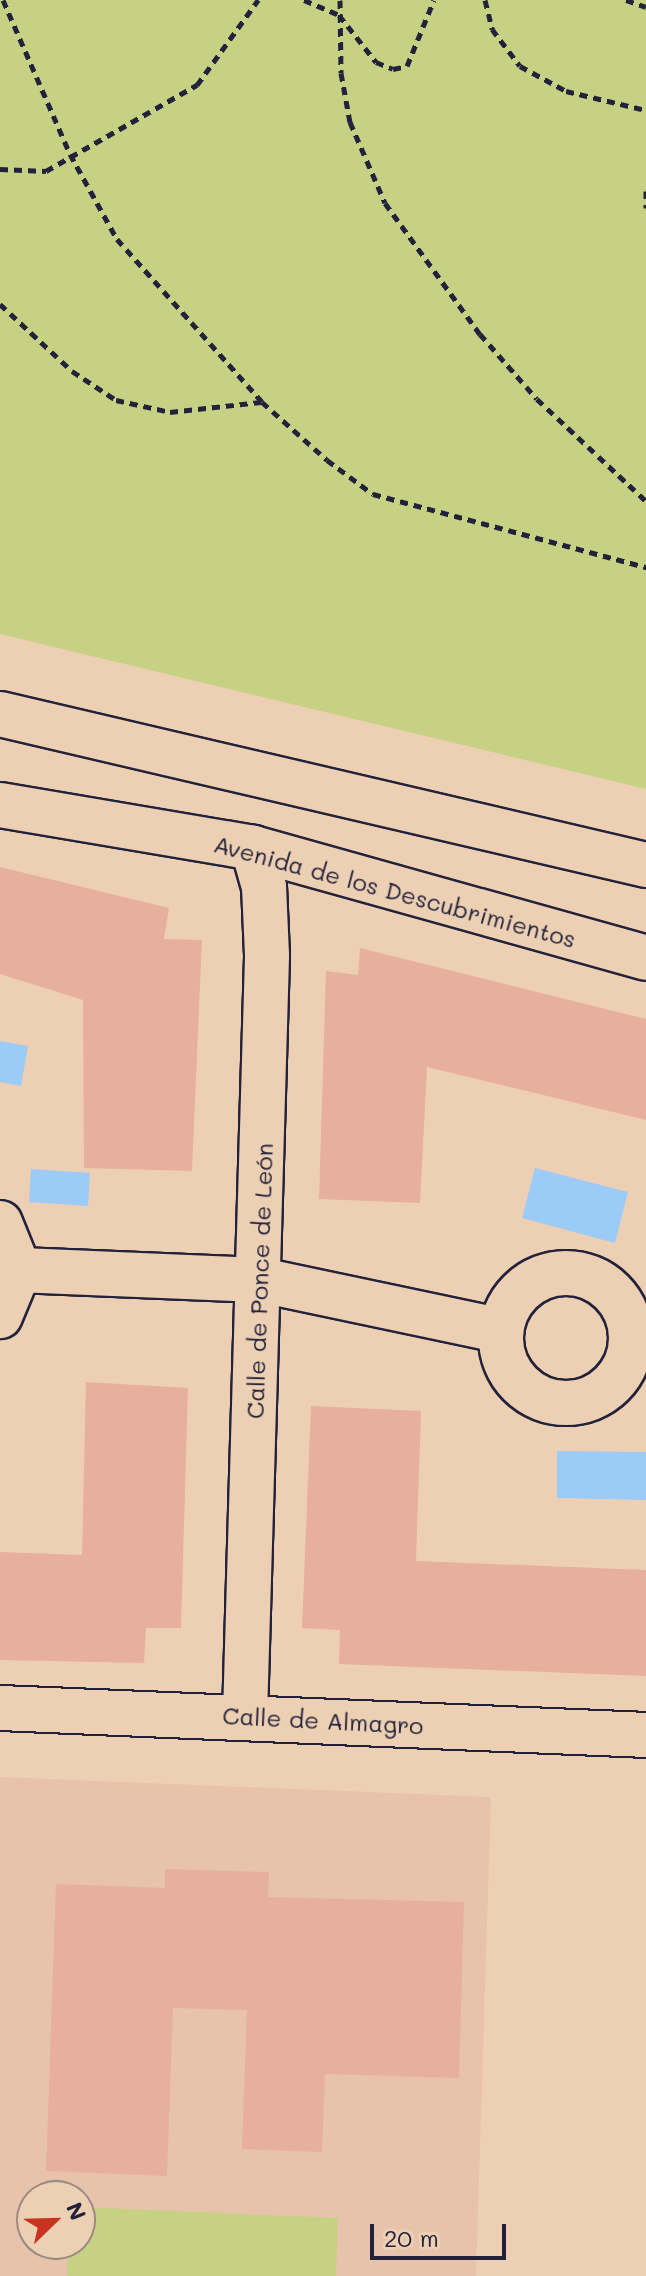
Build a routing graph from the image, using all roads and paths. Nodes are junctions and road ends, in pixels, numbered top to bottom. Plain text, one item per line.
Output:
1 (3, 0) edge
2 (258, 0) edge
3 (304, 0) edge
4 (340, 0) edge
5 (434, 0) edge
6 (485, 0) edge
7 (626, 0) edge
8 (646, 7) edge
9 (339, 15) junction
10 (646, 110) edge
11 (70, 154) junction
12 (0, 169) edge
13 (646, 191) edge
14 (646, 208) edge
15 (0, 304) edge
16 (262, 402) junction
17 (646, 501) edge
18 (646, 567) edge
19 (0, 714) edge
20 (0, 805) edge
21 (253, 848) junction
22 (646, 865) edge
23 (646, 958) edge
24 (0, 1223) edge
25 (19, 1270) junction
26 (261, 1280) junction
27 (0, 1316) edge
28 (498, 1330) junction
29 (640, 1349) edge
30 (0, 1708) edge
31 (245, 1716) junction
32 (646, 1735) edge

1 - 11 path
2 - 11 path
3 - 9 path
4 - 9 path
5 - 9 path
6 - 10 path
7 - 8 path
9 - 17 path
11 - 12 path
11 - 16 path
13 - 14 path
15 - 16 path
16 - 18 path
19 - 22 street
20 - 21 street, Avenida de los Descubrimientos
21 - 23 street, Avenida de los Descubrimientos
21 - 26 street, Calle de Ponce de León
24 - 25 street
25 - 26 street
25 - 27 street
26 - 28 street
26 - 31 street, Calle de Ponce de León
28 - 29 street
28 - 29 street
30 - 31 street, Calle de Almagro
31 - 32 street, Calle de Almagro

